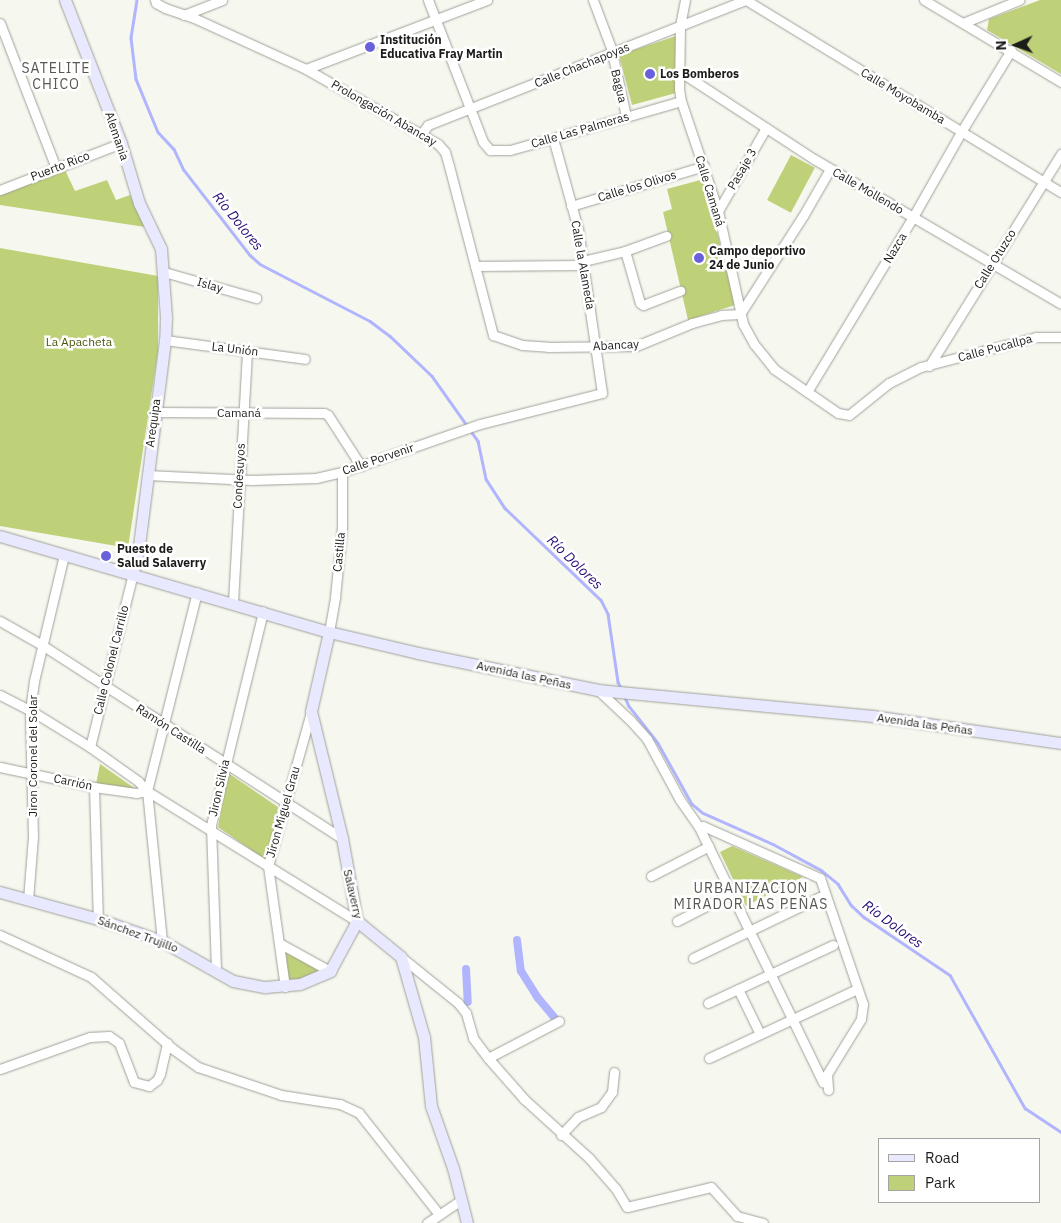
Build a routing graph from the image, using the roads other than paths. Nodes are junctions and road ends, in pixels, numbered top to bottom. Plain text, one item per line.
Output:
1 (65, 0) edge
2 (156, 0) edge
3 (222, 0) edge
4 (428, 0) edge
5 (486, 0) edge
6 (592, 0) edge
7 (685, 0) edge
8 (746, 0) edge
9 (924, 0) edge
10 (1020, 0) edge
11 (184, 15) junction
12 (436, 20) junction
13 (0, 23) edge
14 (963, 23) junction
15 (680, 26) junction
16 (1011, 50) junction
17 (610, 53) junction
18 (306, 69) junction
19 (678, 71) junction
20 (1061, 82) edge
21 (681, 101) junction
22 (470, 110) junction
23 (626, 116) junction
24 (766, 128) junction
25 (961, 132) junction
26 (422, 133) junction
27 (553, 138) junction
28 (121, 143) junction
29 (1061, 154) edge
30 (704, 166) junction
31 (56, 168) junction
32 (830, 169) junction
33 (1044, 181) junction
34 (0, 190) edge
35 (1061, 192) edge
36 (571, 206) junction
37 (718, 211) junction
38 (914, 217) junction
39 (666, 236) dead end
40 (625, 251) junction
41 (583, 261) junction
42 (992, 262) junction
43 (475, 266) junction
44 (164, 272) junction
45 (680, 290) dead end
46 (256, 298) dead end
47 (1061, 304) edge
48 (740, 314) junction
49 (492, 330) joint
50 (1061, 337) edge
51 (165, 340) junction
52 (597, 346) junction
53 (247, 351) junction
54 (305, 359) dead end
55 (929, 366) junction
56 (807, 392) junction
57 (602, 393) joint
58 (155, 412) junction
59 (244, 412) junction
60 (361, 466) junction
61 (342, 472) junction
62 (147, 475) junction
63 (238, 480) junction
64 (0, 536) edge
65 (64, 554) junction
66 (133, 574) junction
67 (197, 592) junction
68 (233, 602) junction
69 (263, 611) junction
70 (0, 621) edge
71 (329, 632) junction
72 (42, 645) junction
73 (105, 687) junction
74 (598, 690) junction
75 (0, 695) edge
76 (30, 710) junction
77 (311, 711) junction
78 (165, 725) junction
79 (1061, 743) edge
80 (90, 747) junction
81 (225, 764) junction
82 (0, 767) edge
83 (31, 773) junction
84 (94, 787) junction
85 (147, 791) junction
86 (285, 803) junction
87 (699, 827) junction
88 (211, 831) junction
89 (342, 838) junction
90 (709, 846) junction
91 (268, 866) junction
92 (651, 876) dead end
93 (0, 892) edge
94 (732, 893) junction
95 (820, 897) dead end
96 (28, 900) junction
97 (98, 919) junction
98 (357, 921) junction
99 (677, 921) dead end
100 (750, 931) junction
101 (0, 935) edge
102 (162, 941) junction
103 (278, 943) junction
104 (832, 945) dead end
105 (401, 957) junction
106 (693, 958) dead end
107 (216, 969) junction
108 (330, 971) junction
109 (771, 974) junction
110 (285, 987) junction
111 (738, 989) junction
112 (853, 991) dead end
113 (708, 1003) dead end
114 (792, 1019) junction
115 (559, 1020) dead end
116 (760, 1034) junction
117 (167, 1043) junction
118 (488, 1058) junction
119 (709, 1058) dead end
120 (0, 1069) edge
121 (614, 1072) dead end
122 (823, 1082) dead end
123 (828, 1090) dead end
124 (561, 1135) junction
125 (460, 1201) junction
126 (438, 1213) junction
127 (427, 1223) edge
128 (467, 1223) edge
129 (763, 1223) edge

1 - 28 street, Alemania
2 - 11 street, Prolongación Abancay
3 - 11 street
4 - 12 street
5 - 12 street
6 - 17 street, Bagua
7 - 15 street, Calle Camaná
8 - 15 street, Calle Chachapoyas
8 - 25 street, Calle Moyobamba
9 - 14 street
10 - 14 street
11 - 18 street, Prolongación Abancay
12 - 18 street
12 - 22 street
13 - 31 street
14 - 16 street
15 - 17 street, Calle Chachapoyas
15 - 19 street, Calle Camaná
16 - 20 street
16 - 25 street, Nazca
17 - 22 street, Calle Chachapoyas
17 - 23 street, Bagua
18 - 26 street, Prolongación Abancay
19 - 21 street, Calle Camaná
19 - 24 street, Calle Mollendo
21 - 23 street, Calle Las Palmeras
21 - 30 street, Calle Camaná
22 - 26 street, Calle Chachapoyas
22 - 27 street, Calle Las Palmeras
23 - 27 street, Calle Las Palmeras
24 - 32 street, Calle Mollendo
24 - 37 street, Pasaje 3
25 - 33 street, Calle Moyobamba
25 - 38 street, Nazca
26 - 43 street, Prolongación Abancay
27 - 36 street, Calle la Alameda
28 - 31 street, Puerto Rico
28 - 44 street, Alemania
29 - 33 street, Calle Otuzco
30 - 36 street, Calle los Olivos
30 - 37 street, Calle Camaná
31 - 34 street, Puerto Rico
32 - 38 street, Calle Mollendo
32 - 48 street
33 - 35 street, Calle Moyobamba
33 - 42 street, Calle Otuzco
36 - 41 street, Calle la Alameda
37 - 48 street, Calle Camaná
38 - 42 street, Calle Mollendo
38 - 56 street, Nazca
39 - 40 street
40 - 41 street
40 - 45 street
41 - 43 street
41 - 52 street, Calle la Alameda
42 - 47 street, Calle Mollendo
42 - 55 street, Calle Otuzco
43 - 49 street, Prolongación Abancay
44 - 46 street, Islay
44 - 51 street, Arequipa
48 - 52 street, Abancay
48 - 56 street, Calle Camaná
49 - 52 street, Abancay
50 - 55 street, Calle Pucallpa
51 - 53 street, La Unión
51 - 58 street, Arequipa
52 - 57 street, Calle la Alameda
53 - 54 street, La Unión
53 - 59 street, Condesuyos
55 - 56 street, Calle Camaná
57 - 60 street, Calle Porvenir
58 - 59 street, Camaná
58 - 62 street, Arequipa
59 - 60 street, Camaná
59 - 63 street, Condesuyos
60 - 61 street, Calle Porvenir
61 - 63 street, Calle Porvenir
61 - 71 street, Castilla
62 - 63 street, Calle Porvenir
62 - 66 street, Arequipa
63 - 68 street, Condesuyos
64 - 65 street, Avenida las Peñas
65 - 66 street, Avenida las Peñas
65 - 72 street, Jiron Coronel del Solar
66 - 67 street, Avenida las Peñas
66 - 73 street, Calle Colonel Carrillo
67 - 68 street, Avenida las Peñas
67 - 78 street
68 - 69 street, Avenida las Peñas
69 - 71 street, Avenida las Peñas
69 - 81 street, Jiron Silvia
70 - 72 street, Ramón Castilla
71 - 74 street, Avenida las Peñas
71 - 77 street, Salaverry
72 - 73 street, Ramón Castilla
72 - 76 street, Jiron Coronel del Solar
73 - 78 street, Ramón Castilla
73 - 80 street, Calle Colonel Carrillo
74 - 79 street, Avenida las Peñas
74 - 87 street
75 - 76 street
76 - 80 street
76 - 83 street, Jiron Coronel del Solar
77 - 86 street, Jiron Miguel Grau
77 - 89 street, Salaverry
78 - 81 street, Ramón Castilla
78 - 85 street
80 - 85 street
81 - 86 street, Ramón Castilla
81 - 88 street, Jiron Silvia
82 - 83 street, Carrión
83 - 84 street, Carrión
83 - 96 street, Jiron Coronel del Solar
84 - 85 street, Carrión
84 - 97 street
85 - 88 street
85 - 102 street
86 - 89 street, Ramón Castilla
86 - 91 street, Jiron Miguel Grau
87 - 90 street
87 - 123 street
88 - 91 street
88 - 107 street, Jiron Silvia
89 - 98 street, Salaverry
90 - 92 street
90 - 94 street
91 - 98 street
91 - 103 street, Jiron Miguel Grau
93 - 96 street, Sánchez Trujillo
94 - 99 street
94 - 100 street
95 - 100 street
96 - 97 street, Sánchez Trujillo
97 - 102 street, Sánchez Trujillo
98 - 105 street, Salaverry
98 - 108 street
100 - 106 street
100 - 109 street
101 - 117 street
102 - 107 street, Sánchez Trujillo
103 - 108 street
103 - 110 street, Jiron Miguel Grau
104 - 109 street
105 - 118 street
105 - 125 street
107 - 110 street, Sánchez Trujillo
108 - 110 street, Sánchez Trujillo
109 - 111 street
109 - 114 street
111 - 113 street
111 - 116 street
112 - 114 street
114 - 116 street
114 - 122 street
115 - 118 street
116 - 119 street
117 - 120 street
117 - 126 street
118 - 124 street
121 - 124 street
124 - 129 street
125 - 126 street
125 - 128 street
126 - 127 street

